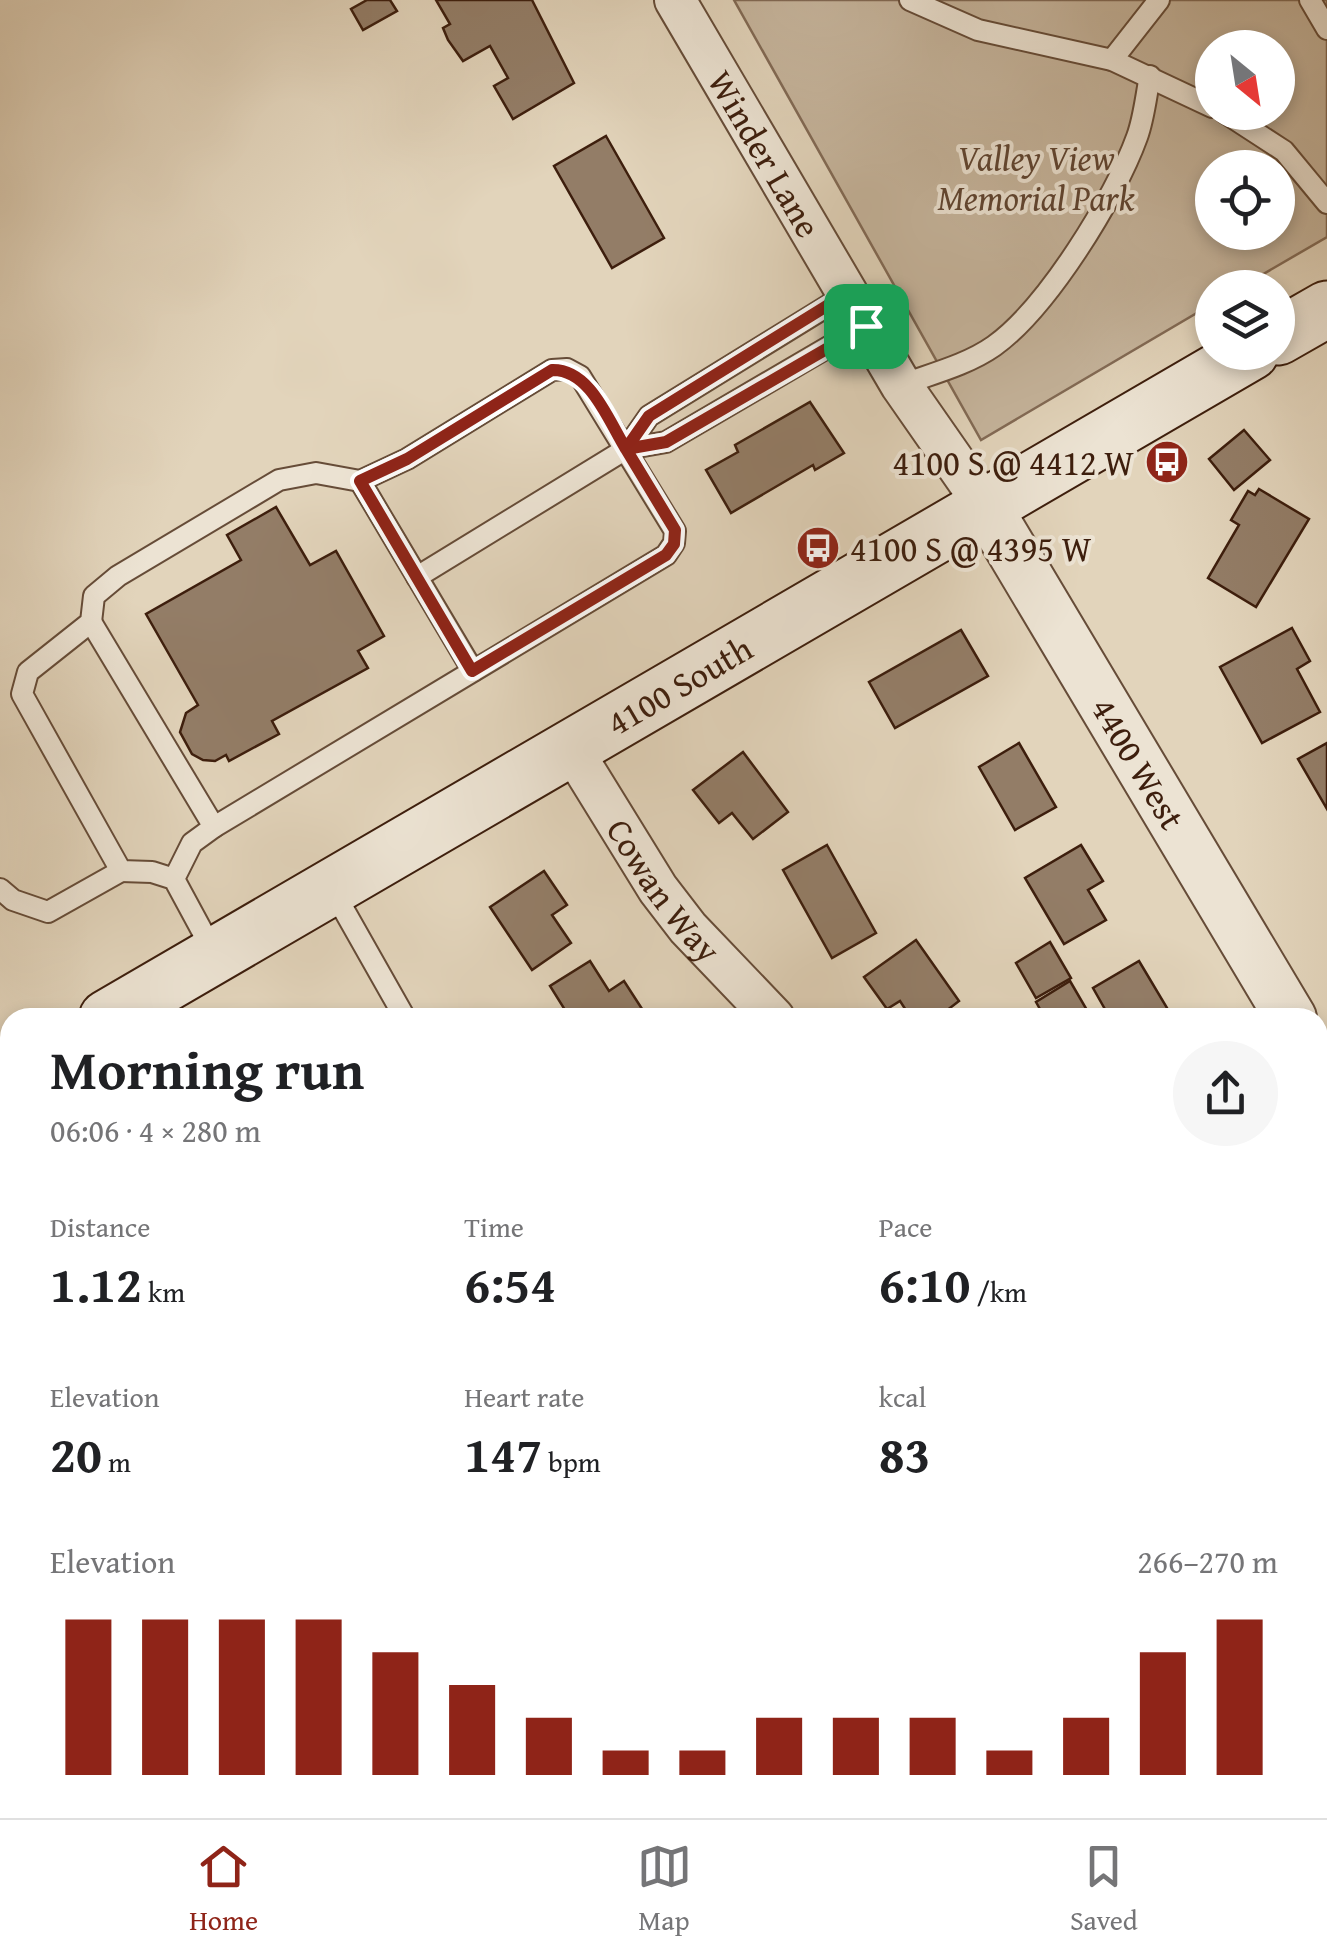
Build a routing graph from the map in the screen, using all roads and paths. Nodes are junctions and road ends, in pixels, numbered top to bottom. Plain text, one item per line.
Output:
1 (674, 0) edge
2 (910, 0) edge
3 (1159, 0) edge
4 (1310, 0) edge
5 (1327, 29) edge
6 (1112, 60) junction
7 (1150, 76) junction
8 (1195, 98) edge
9 (1251, 130) edge
10 (1327, 204) edge
11 (1327, 309) edge
12 (856, 310) junction
13 (1295, 328) edge
14 (1221, 370) edge
15 (901, 385) junction
16 (626, 449) junction
17 (360, 481) junction
18 (986, 507) junction
19 (416, 577) junction
20 (91, 622) junction
21 (472, 671) junction
22 (571, 748) junction
23 (214, 827) junction
24 (121, 872) junction
25 (174, 880) junction
26 (331, 888) junction
27 (0, 889) edge
28 (215, 955) junction
29 (124, 1008) edge
30 (399, 1008) edge
31 (764, 1008) edge
32 (1284, 1008) edge

1 - 12 street, Winder Lane
2 - 6 lane
3 - 6 lane
4 - 5 lane
6 - 7 lane
7 - 8 lane
7 - 15 lane
9 - 10 lane
11 - 13 main road
12 - 15 street, Winder Lane
12 - 16 lane
12 - 16 lane
14 - 18 main road, 4100 South
15 - 18 street, Winder Lane
16 - 17 lane
16 - 19 lane
16 - 21 lane
17 - 19 lane
17 - 20 lane
18 - 22 main road, 4100 South
18 - 32 street, 4400 West
19 - 21 lane
20 - 23 lane
20 - 24 lane
21 - 23 lane
22 - 26 main road, 4100 South
22 - 31 street, Cowan Way
23 - 25 lane
24 - 25 lane
24 - 27 lane
25 - 28 lane
26 - 28 main road, 4100 South
26 - 30 lane
28 - 29 main road, 4100 South

